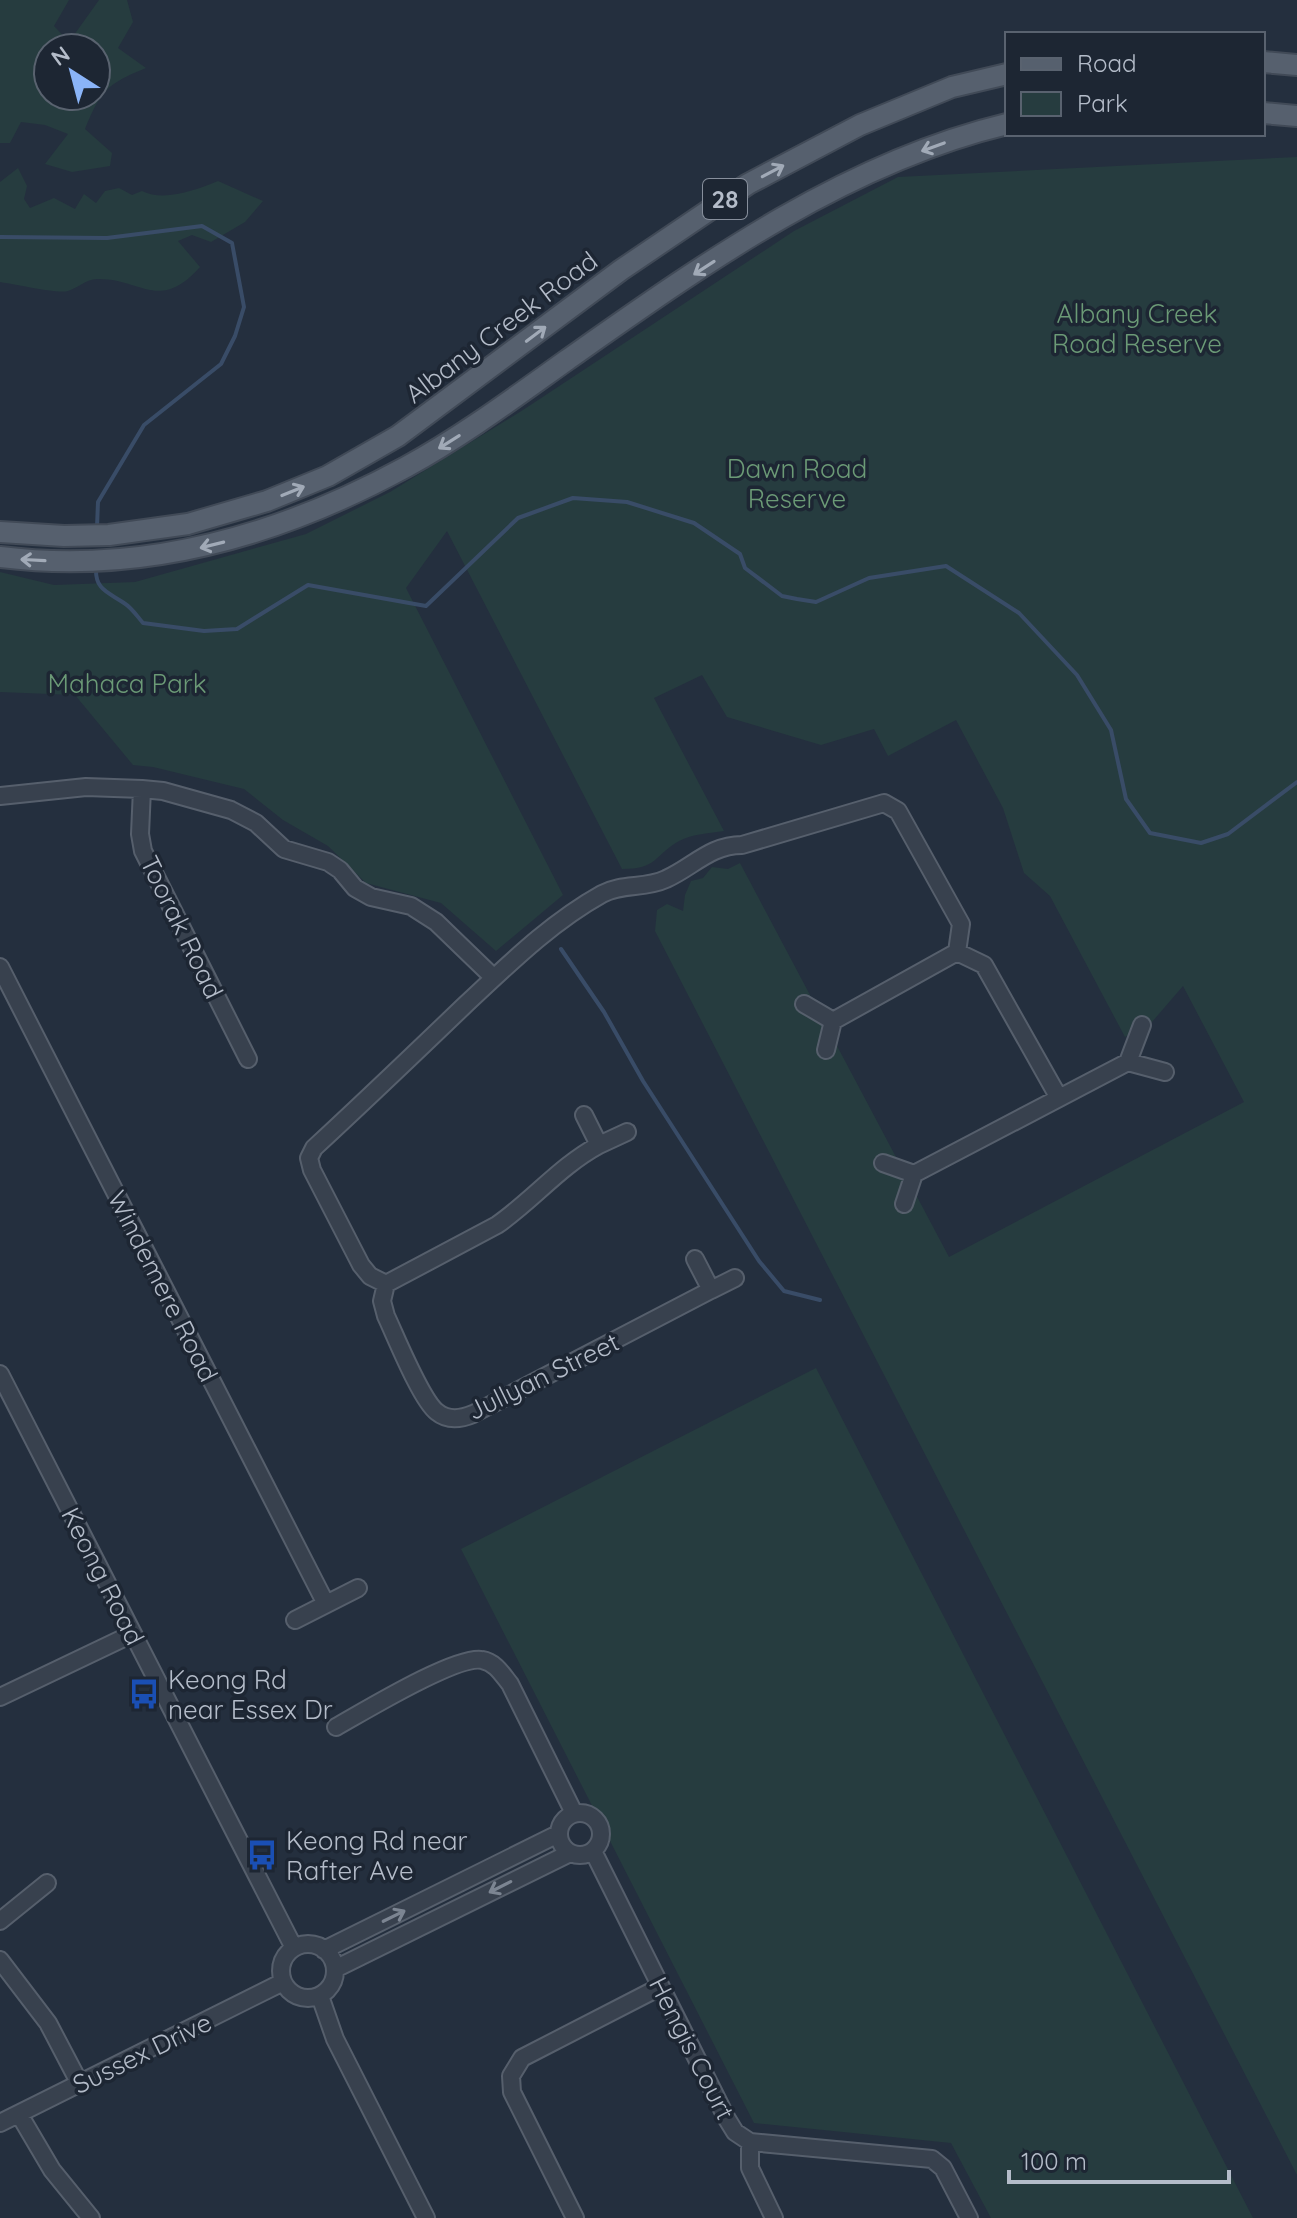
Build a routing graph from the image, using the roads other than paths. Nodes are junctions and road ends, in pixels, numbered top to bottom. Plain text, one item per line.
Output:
1 (1265, 62) edge
2 (1297, 65) edge
3 (1005, 74) edge
4 (1265, 113) edge
5 (1297, 116) edge
6 (1005, 125) edge
7 (0, 532) edge
8 (0, 557) edge
9 (142, 789) junction
10 (0, 796) edge
11 (957, 952) junction
12 (0, 967) edge
13 (494, 978) junction
14 (804, 1004) dead end
15 (833, 1021) junction
16 (1142, 1025) dead end
17 (826, 1050) dead end
18 (248, 1059) dead end
19 (1128, 1062) junction
20 (1165, 1072) dead end
21 (1059, 1098) junction
22 (584, 1115) dead end
23 (627, 1132) dead end
24 (599, 1145) junction
25 (883, 1163) dead end
26 (914, 1174) junction
27 (904, 1204) dead end
28 (695, 1259) dead end
29 (735, 1278) dead end
30 (386, 1284) junction
31 (711, 1290) junction
32 (0, 1374) edge
33 (358, 1588) dead end
34 (326, 1604) junction
35 (295, 1620) dead end
36 (132, 1634) junction
37 (0, 1697) edge
38 (336, 1727) dead end
39 (574, 1813) junction
40 (558, 1834) junction
41 (593, 1851) junction
42 (570, 1853) junction
43 (47, 1883) dead end
44 (0, 1921) edge
45 (294, 1948) junction
46 (324, 1950) junction
47 (0, 1960) edge
48 (335, 1969) junction
49 (283, 1982) junction
50 (660, 1987) junction
51 (320, 1996) junction
52 (80, 2084) junction
53 (19, 2114) junction
54 (0, 2123) edge
55 (750, 2142) junction
56 (91, 2218) edge
57 (426, 2218) edge
58 (575, 2218) edge
59 (774, 2218) edge
60 (969, 2218) edge

1 - 2 main road
7 -> 3 main road, Albany Creek Road / 28
4 - 5 main road
6 -> 8 main road, 28
9 - 10 street
9 - 13 street
9 - 18 street, Toorak Road
11 - 13 street
11 - 15 street
11 - 21 street
12 - 34 street, Windemere Road
13 - 30 street
14 - 15 street
15 - 17 street
16 - 19 street
19 - 20 street
19 - 21 street
21 - 26 street
22 - 24 street
23 - 24 street
24 - 30 street
25 - 26 street
26 - 27 street
28 - 31 street
29 - 31 street, Jullyan Street
30 - 31 street, Jullyan Street
32 - 36 street, Keong Road
33 - 34 street
34 - 35 street
36 - 37 street
36 - 45 street, Keong Road
38 - 39 street
39 - 40 street
39 - 41 street
40 - 42 street
46 -> 40 street
41 - 42 street
41 - 50 street, Hengis Court
42 -> 48 street
43 - 44 street
45 - 46 street
45 - 49 street
46 - 48 street
47 - 52 street
48 - 51 street
49 - 51 street
49 - 52 street, Sussex Drive
50 - 55 street, Hengis Court
50 - 58 street
51 - 57 street
52 - 53 street, Sussex Drive
53 - 54 street, Sussex Drive
53 - 56 street
55 - 59 street
55 - 60 street, Hengis Court

